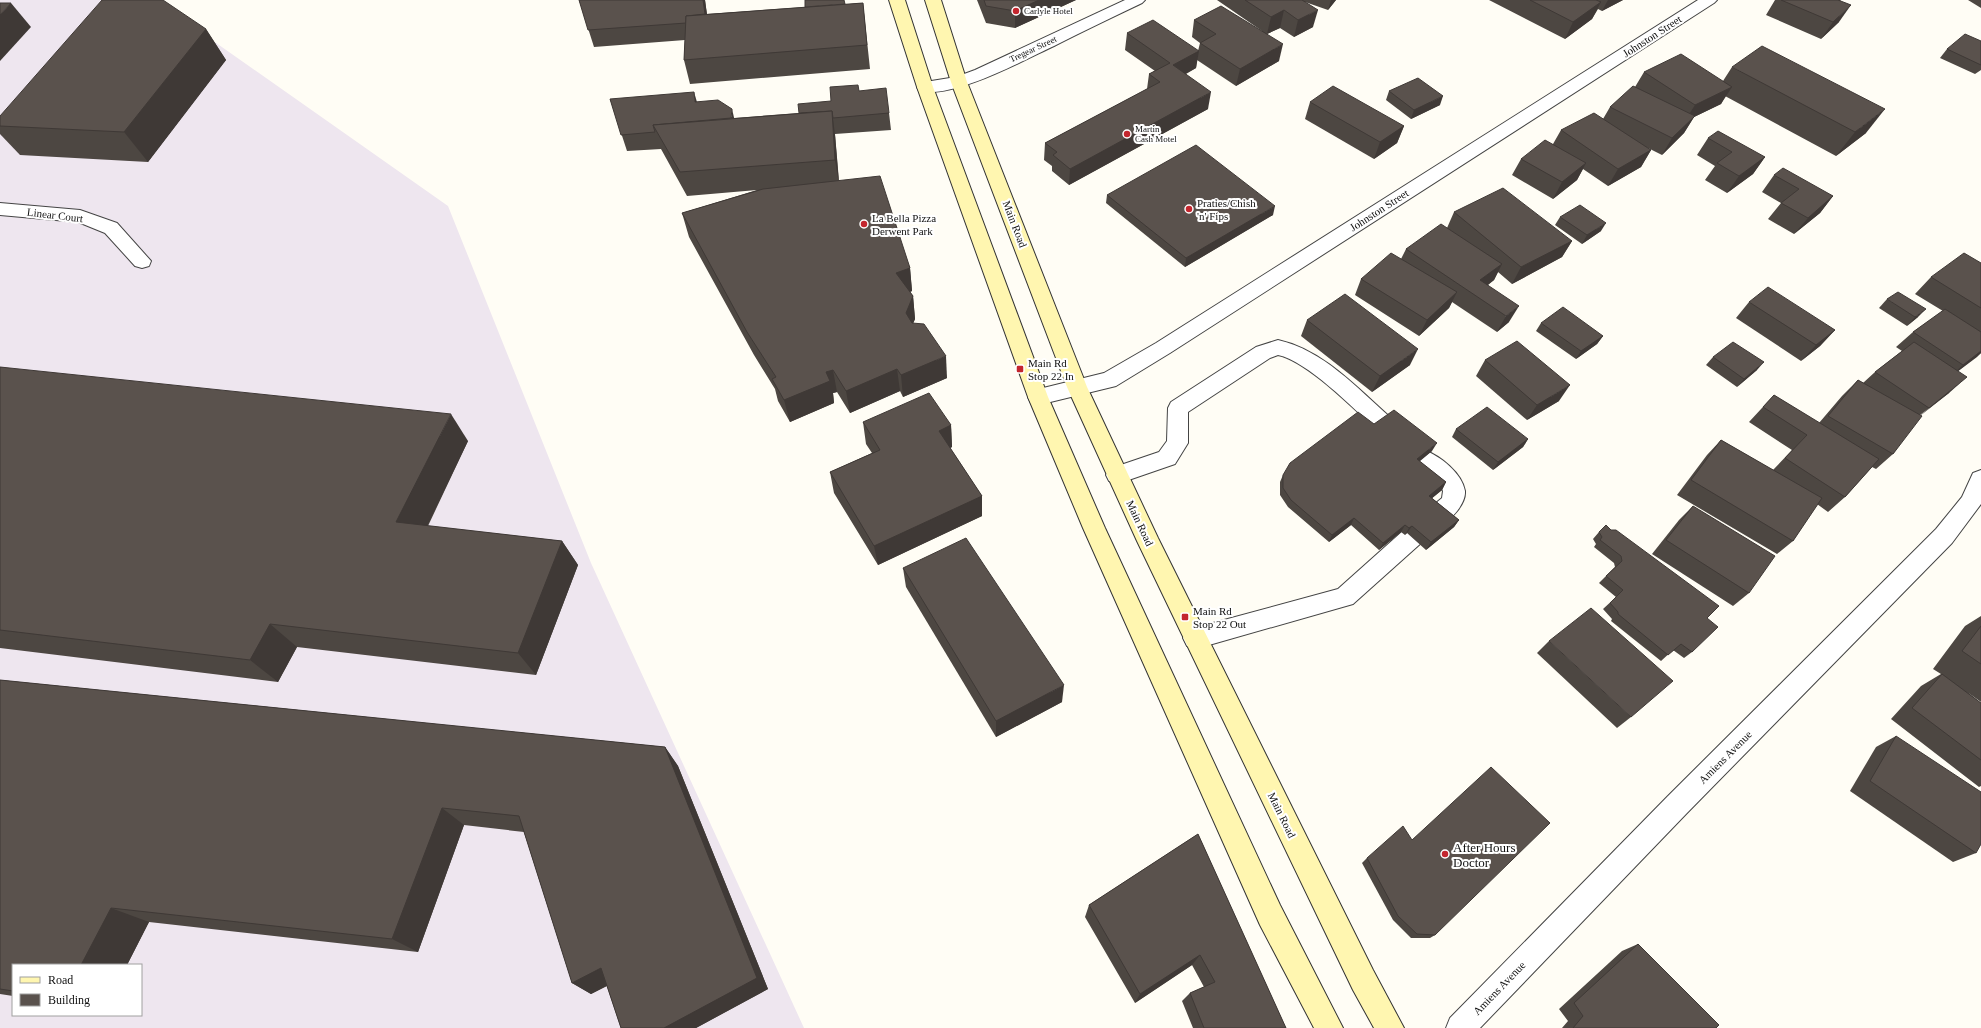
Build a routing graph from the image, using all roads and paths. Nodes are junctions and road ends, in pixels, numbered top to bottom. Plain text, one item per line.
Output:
1 (897, 0) edge
2 (933, 0) edge
3 (1137, 0) edge
4 (1709, 0) edge
5 (959, 82) junction
6 (925, 87) junction
7 (0, 210) edge
8 (142, 260) dead end
9 (1077, 387) junction
10 (1038, 396) junction
11 (1383, 423) edge
12 (1424, 459) edge
13 (1117, 475) junction
14 (1981, 479) edge
15 (1438, 515) edge
16 (1412, 537) edge
17 (1196, 638) junction
18 (1330, 1028) edge
19 (1390, 1028) edge
20 (1460, 1028) edge

1 - 6 main road
2 - 5 main road, Main Road
3 - 5 street, Tregear Street
4 - 9 street, Johnston Street
5 - 6 street, Tregear Street
5 - 9 main road, Main Road
6 - 10 main road
7 - 8 street, Linear Court
9 - 10 street, Johnston Street
9 - 13 main road, Main Road
10 - 18 main road
11 - 13 street
12 - 15 street
13 - 17 main road, Main Road
14 - 20 street, Amiens Avenue
16 - 17 street
17 - 19 main road, Main Road

